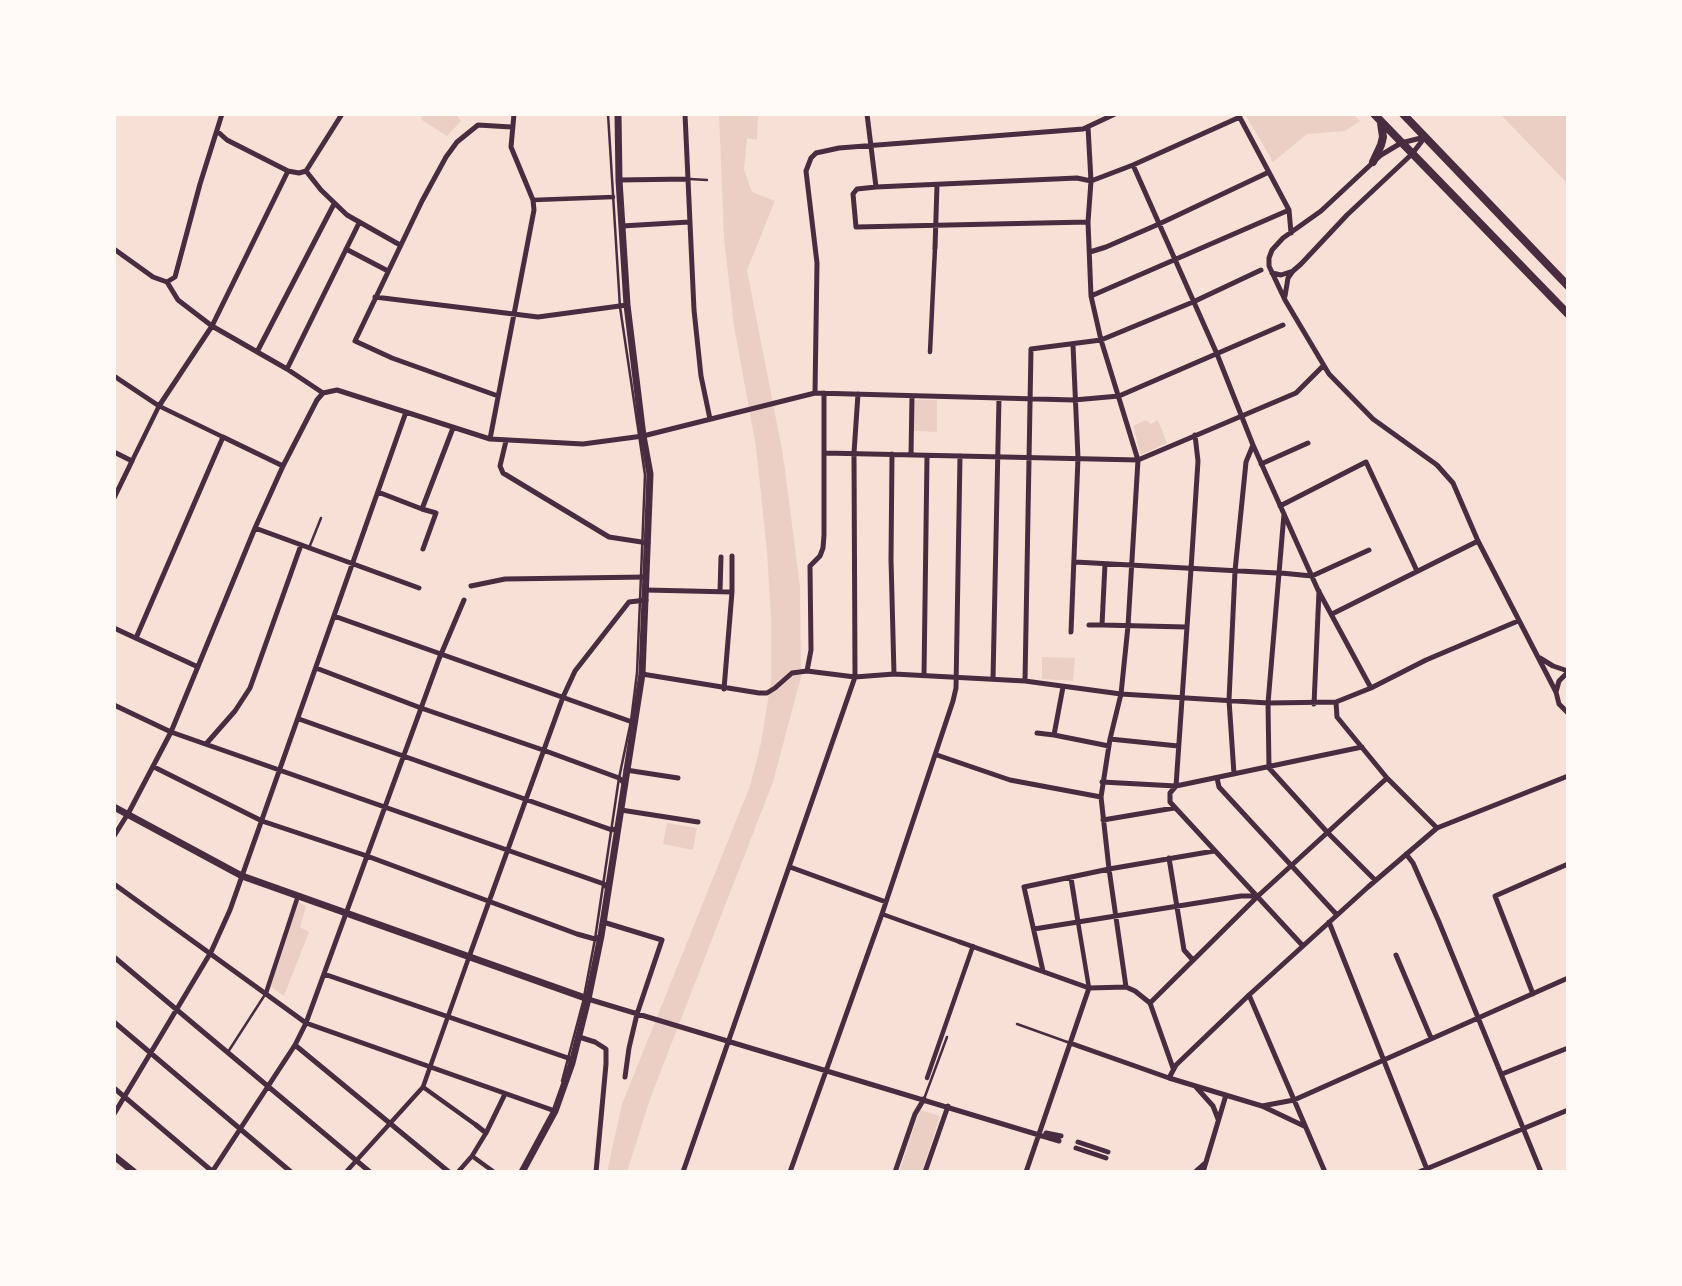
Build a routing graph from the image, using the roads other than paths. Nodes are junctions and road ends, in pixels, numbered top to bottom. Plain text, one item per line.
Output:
1 (222, 114) edge
2 (342, 114) edge
3 (514, 114) edge
4 (608, 114) edge
5 (618, 114) edge
6 (685, 114) edge
7 (867, 114) edge
8 (1115, 114) edge
9 (1403, 114) edge
10 (1239, 116) edge
11 (1377, 117) edge
12 (511, 127) junction
13 (1088, 127) junction
14 (217, 131) junction
15 (1425, 136) junction
16 (1401, 143) junction
17 (870, 145) junction
18 (1412, 155) junction
19 (1373, 162) junction
20 (1133, 166) junction
21 (306, 171) junction
22 (288, 172) junction
23 (1269, 172) junction
24 (687, 179) junction
25 (619, 180) junction
26 (708, 180) dead end
27 (1091, 181) junction
28 (937, 185) junction
29 (876, 187) junction
30 (613, 197) junction
31 (533, 200) junction
32 (334, 204) junction
33 (1289, 210) junction
34 (689, 222) junction
35 (1088, 222) junction
36 (359, 223) junction
37 (1160, 224) junction
38 (619, 226) junction
39 (936, 226) junction
40 (1291, 233) junction
41 (400, 245) junction
42 (114, 247) edge
43 (935, 248) joint
44 (346, 250) junction
45 (1090, 252) junction
46 (1176, 260) junction
47 (1261, 270) dead end
48 (388, 271) junction
49 (1293, 271) junction
50 (1272, 274) junction
51 (167, 282) junction
52 (1568, 286) edge
53 (1091, 296) junction
54 (375, 297) junction
55 (1285, 300) junction
56 (1193, 302) junction
57 (624, 306) junction
58 (513, 313) junction
59 (1568, 314) edge
60 (1283, 325) dead end
61 (212, 326) junction
62 (1101, 340) junction
63 (1073, 345) junction
64 (257, 352) junction
65 (930, 352) dead end
66 (1217, 354) junction
67 (1323, 366) junction
68 (287, 369) junction
69 (114, 376) edge
70 (323, 393) junction
71 (815, 393) junction
72 (824, 393) junction
73 (858, 394) junction
74 (498, 396) junction
75 (912, 396) junction
76 (1119, 396) junction
77 (999, 398) junction
78 (1030, 399) junction
79 (1074, 400) junction
80 (159, 406) junction
81 (405, 412) junction
82 (1243, 416) junction
83 (710, 419) junction
84 (453, 428) junction
85 (1195, 435) junction
86 (640, 436) junction
87 (223, 437) junction
88 (489, 439) junction
89 (506, 441) junction
90 (1308, 443) dead end
91 (1253, 445) junction
92 (114, 452) edge
93 (825, 453) junction
94 (854, 453) junction
95 (892, 454) junction
96 (911, 455) junction
97 (927, 456) junction
98 (960, 456) junction
99 (1028, 456) junction
100 (996, 457) junction
101 (1078, 458) junction
102 (1138, 460) junction
103 (132, 461) junction
104 (1262, 464) junction
105 (283, 466) junction
106 (378, 492) junction
107 (114, 498) edge
108 (1280, 506) junction
109 (422, 509) junction
110 (1284, 513) junction
111 (321, 518) dead end
112 (255, 528) junction
113 (1478, 541) junction
114 (645, 543) junction
115 (301, 545) junction
116 (309, 548) junction
117 (423, 549) dead end
118 (1369, 550) dead end
119 (732, 556) dead end
120 (721, 557) dead end
121 (1075, 562) junction
122 (353, 564) junction
123 (1105, 564) junction
124 (1132, 565) junction
125 (1191, 569) junction
126 (1235, 571) junction
127 (1417, 571) junction
128 (1279, 573) junction
129 (1312, 576) junction
130 (644, 577) junction
131 (471, 586) dead end
132 (419, 588) dead end
133 (643, 590) junction
134 (1318, 590) junction
135 (720, 592) junction
136 (732, 592) junction
137 (464, 600) dead end
138 (643, 600) junction
139 (1332, 614) junction
140 (334, 616) junction
141 (1518, 621) junction
142 (1089, 625) dead end
143 (1102, 625) junction
144 (1128, 626) junction
145 (1186, 627) junction
146 (114, 628) edge
147 (1071, 632) dead end
148 (136, 638) junction
149 (441, 654) junction
150 (1536, 655) junction
151 (198, 667) junction
152 (316, 668) junction
153 (807, 671) junction
154 (1568, 671) edge
155 (639, 673) junction
156 (894, 674) junction
157 (924, 676) junction
158 (855, 677) junction
159 (956, 678) junction
160 (993, 679) junction
161 (1025, 681) junction
162 (1063, 687) junction
163 (1371, 688) junction
164 (723, 689) junction
165 (1556, 692) junction
166 (1121, 694) junction
167 (563, 697) junction
168 (1180, 697) junction
169 (1229, 700) junction
170 (1336, 702) junction
171 (1268, 703) junction
172 (1314, 704) junction
173 (114, 705) edge
174 (421, 708) junction
175 (1565, 711) edge
176 (299, 719) junction
177 (1568, 719) edge
178 (634, 722) junction
179 (171, 732) junction
180 (1037, 733) dead end
181 (1054, 736) junction
182 (1110, 739) junction
183 (206, 744) junction
184 (1109, 746) junction
185 (1178, 746) junction
186 (1363, 747) junction
187 (543, 750) junction
188 (937, 755) junction
189 (403, 756) junction
190 (154, 767) junction
191 (1269, 768) junction
192 (280, 770) junction
193 (626, 770) junction
194 (1234, 774) junction
195 (1568, 776) edge
196 (678, 778) dead end
197 (1217, 778) junction
198 (1387, 778) junction
199 (621, 780) junction
200 (1102, 782) junction
201 (1176, 786) junction
202 (1101, 797) junction
203 (525, 798) junction
204 (114, 807) edge
205 (385, 808) junction
206 (1174, 808) junction
207 (621, 810) junction
208 (128, 815) junction
209 (1103, 820) junction
210 (262, 821) junction
211 (698, 822) dead end
212 (1437, 828) junction
213 (615, 829) junction
214 (1328, 833) junction
215 (114, 836) edge
216 (507, 850) junction
217 (1214, 850) junction
218 (1406, 854) junction
219 (367, 856) junction
220 (1169, 858) junction
221 (1292, 864) junction
222 (1568, 864) edge
223 (790, 867) junction
224 (1109, 869) junction
225 (242, 876) junction
226 (1071, 878) junction
227 (1375, 880) junction
228 (114, 884) edge
229 (606, 887) junction
230 (298, 896) junction
231 (1258, 896) junction
232 (490, 902) junction
233 (886, 902) junction
234 (1177, 906) junction
235 (346, 913) junction
236 (882, 914) junction
237 (1337, 915) junction
238 (1116, 916) junction
239 (603, 922) junction
240 (1078, 922) junction
241 (1329, 922) junction
242 (1034, 929) junction
243 (598, 938) junction
244 (960, 942) joint
245 (972, 946) junction
246 (1303, 946) junction
247 (211, 952) junction
248 (1396, 955) dead end
249 (114, 957) edge
250 (469, 957) junction
251 (1192, 959) junction
252 (1043, 971) junction
253 (324, 974) junction
254 (1568, 978) edge
255 (1126, 987) junction
256 (1089, 988) junction
257 (266, 993) junction
258 (1533, 994) junction
259 (1249, 995) junction
260 (586, 998) junction
261 (1150, 1003) junction
262 (177, 1011) junction
263 (637, 1014) junction
264 (446, 1016) junction
265 (1479, 1018) junction
266 (114, 1022) edge
267 (306, 1023) junction
268 (1017, 1024) dead end
269 (579, 1037) junction
270 (947, 1037) dead end
271 (1431, 1038) junction
272 (730, 1042) junction
273 (1070, 1043) junction
274 (295, 1045) junction
275 (1568, 1048) edge
276 (151, 1052) junction
277 (228, 1053) junction
278 (570, 1060) junction
279 (1384, 1061) junction
280 (430, 1066) junction
281 (1174, 1068) junction
282 (825, 1070) junction
283 (1502, 1074) junction
284 (625, 1077) dead end
285 (927, 1078) dead end
286 (1169, 1078) junction
287 (267, 1085) junction
288 (1194, 1085) junction
289 (423, 1087) junction
290 (114, 1088) edge
291 (505, 1094) junction
292 (1226, 1097) junction
293 (125, 1098) junction
294 (923, 1099) junction
295 (1294, 1100) junction
296 (948, 1106) junction
297 (1262, 1106) junction
298 (1568, 1110) edge
299 (555, 1111) junction
300 (114, 1114) edge
301 (391, 1122) junction
302 (1218, 1122) junction
303 (475, 1125) joint
304 (1304, 1126) junction
305 (239, 1129) junction
306 (1523, 1129) junction
307 (486, 1133) junction
308 (1040, 1133) junction
309 (1060, 1138) dead end
310 (1077, 1145) dead end
311 (1107, 1155) dead end
312 (114, 1156) edge
313 (472, 1156) junction
314 (356, 1161) junction
315 (1206, 1161) junction
316 (1428, 1171) edge
317 (134, 1172) edge
318 (212, 1172) edge
319 (291, 1172) edge
320 (346, 1172) edge
321 (370, 1172) edge
322 (449, 1172) edge
323 (458, 1172) edge
324 (494, 1172) edge
325 (522, 1172) edge
326 (596, 1172) edge
327 (684, 1172) edge
328 (790, 1172) edge
329 (895, 1172) edge
330 (925, 1172) edge
331 (1026, 1172) edge
332 (1195, 1172) edge
333 (1203, 1172) edge
334 (1325, 1172) edge
335 (1419, 1172) edge
336 (1541, 1172) edge

1 - 14 street
2 - 21 street
3 - 12 street
4 - 30 lane
5 - 25 street
6 - 24 street
7 - 17 street
8 - 13 street
9 - 15 main road
10 - 20 street
10 - 23 street
11 - 16 main road
11 - 19 main road
12 - 31 street
12 - 41 street
13 - 17 street
13 - 27 street
14 - 22 street
14 - 51 street
15 - 16 street
15 - 18 street
15 - 52 main road
16 - 18 main road
16 - 19 street
17 - 29 street
17 - 71 street
18 - 49 street
18 - 59 main road
19 - 40 street
20 - 27 street
20 - 37 street
21 - 22 street
21 - 32 street
22 - 61 street
23 - 33 street
23 - 37 street
24 - 25 street
24 - 26 lane
24 - 34 street
25 - 38 street
27 - 28 street
27 - 35 street
28 - 29 street
28 - 39 street
29 - 39 street
30 - 31 street
30 - 38 lane
31 - 58 street
32 - 36 street
32 - 64 street
33 - 40 street
33 - 46 street
34 - 38 street
34 - 83 street
35 - 39 street
35 - 45 street
36 - 41 street
36 - 44 street
37 - 45 street
37 - 46 street
38 - 57 street
39 - 43 street
40 - 50 street
41 - 48 street
42 - 51 street
43 - 65 street
44 - 48 street
44 - 68 street
45 - 53 street
46 - 53 street
46 - 56 street
47 - 56 street
48 - 54 street
49 - 50 street
49 - 55 street
50 - 55 street
51 - 61 street
53 - 62 street
54 - 58 street
54 - 74 street
55 - 67 street
56 - 62 street
56 - 66 street
57 - 58 street
57 - 86 street
58 - 74 street
60 - 66 street
61 - 64 street
61 - 80 street
62 - 63 street
62 - 76 street
63 - 78 street
63 - 79 street
64 - 68 street
66 - 76 street
66 - 82 street
67 - 82 street
67 - 113 street
68 - 70 street
69 - 80 street
70 - 81 street
70 - 105 street
71 - 72 street
71 - 83 street
72 - 73 street
72 - 93 street
73 - 75 street
73 - 94 street
74 - 88 street
75 - 77 street
75 - 96 street
76 - 79 street
76 - 102 street
77 - 78 street
77 - 100 street
78 - 79 street
78 - 99 street
79 - 101 street
80 - 87 street
80 - 103 street
81 - 84 street
81 - 106 street
82 - 85 street
82 - 91 street
83 - 86 street
84 - 88 street
84 - 109 street
85 - 102 street
85 - 125 street
86 - 89 street
86 - 114 street
87 - 105 street
87 - 148 street
88 - 89 street
89 - 114 street
90 - 104 street
91 - 104 street
91 - 126 street
92 - 103 street
93 - 94 street
93 - 153 street
94 - 95 street
94 - 158 street
95 - 96 street
95 - 156 street
96 - 97 street
97 - 98 street
97 - 157 street
98 - 100 street
98 - 159 street
99 - 100 street
99 - 101 street
99 - 161 street
100 - 160 street
101 - 102 street
101 - 121 street
102 - 124 street
103 - 107 street
104 - 108 street
105 - 112 street
106 - 109 street
106 - 122 street
108 - 110 street
108 - 127 street
109 - 117 street
110 - 128 street
110 - 129 street
111 - 116 lane
112 - 115 street
112 - 151 street
113 - 127 street
113 - 141 street
114 - 130 street
115 - 116 street
115 - 183 street
116 - 122 street
118 - 129 street
119 - 136 street
120 - 135 street
121 - 123 street
121 - 147 street
122 - 132 street
122 - 140 street
123 - 124 street
123 - 143 street
124 - 125 street
124 - 144 street
125 - 126 street
125 - 145 street
126 - 128 street
126 - 169 street
127 - 139 street
128 - 129 street
128 - 171 street
129 - 134 street
130 - 131 street
130 - 133 street
133 - 135 street
133 - 138 street
134 - 139 street
134 - 172 street
135 - 136 street
136 - 164 street
137 - 149 street
138 - 155 street
138 - 167 street
139 - 163 street
140 - 149 street
140 - 152 street
141 - 150 street
141 - 163 street
142 - 143 street
143 - 144 street
144 - 145 street
144 - 166 street
145 - 168 street
146 - 148 street
148 - 151 street
149 - 167 street
149 - 174 street
150 - 154 street
150 - 165 street
151 - 179 street
152 - 174 street
152 - 176 street
153 - 158 street
153 - 164 street
154 - 165 street
155 - 164 street
155 - 178 street
156 - 157 street
156 - 158 street
157 - 159 street
158 - 223 street
159 - 160 street
159 - 188 street
160 - 161 street
161 - 162 street
162 - 166 street
162 - 181 street
163 - 170 street
165 - 175 street
166 - 168 street
166 - 182 street
167 - 178 street
167 - 187 street
168 - 169 street
168 - 185 street
169 - 171 street
169 - 194 street
170 - 172 street
170 - 186 street
171 - 172 street
171 - 191 street
173 - 179 street
174 - 187 street
174 - 189 street
175 - 177 street
176 - 189 street
176 - 192 street
178 - 193 street
178 - 199 lane
179 - 183 street
179 - 190 street
180 - 181 street
181 - 184 street
182 - 184 street
182 - 185 street
183 - 192 street
184 - 200 street
185 - 201 street
186 - 191 street
186 - 198 street
187 - 199 street
187 - 203 street
188 - 202 street
188 - 233 street
189 - 203 street
189 - 205 street
190 - 208 street
190 - 210 street
191 - 194 street
191 - 214 street
192 - 205 street
192 - 210 street
193 - 196 street
193 - 199 street
194 - 197 street
195 - 212 street
197 - 201 street
197 - 221 street
198 - 212 street
198 - 214 street
199 - 207 street
199 - 213 lane
200 - 201 street
200 - 202 street
201 - 206 street
202 - 209 street
203 - 213 street
203 - 216 street
204 - 208 street
205 - 216 street
205 - 219 street
206 - 209 street
206 - 217 street
207 - 211 street
207 - 213 street
208 - 215 street
208 - 225 street
209 - 224 street
210 - 219 street
210 - 225 street
212 - 218 street
213 - 229 street
214 - 221 street
214 - 227 street
216 - 229 street
216 - 232 street
217 - 220 street
217 - 231 street
218 - 227 street
218 - 265 street
219 - 232 street
219 - 235 street
220 - 224 street
220 - 234 street
221 - 231 street
221 - 237 street
222 - 258 street
223 - 233 street
223 - 272 street
224 - 226 street
224 - 238 street
225 - 230 street
225 - 247 street
226 - 240 street
226 - 242 street
227 - 237 street
228 - 247 street
229 - 239 street
229 - 243 lane
230 - 235 street
230 - 257 street
231 - 234 street
231 - 246 street
231 - 251 street
232 - 243 street
232 - 250 street
233 - 236 street
234 - 238 street
234 - 251 street
235 - 250 street
235 - 253 street
236 - 244 street
236 - 282 street
237 - 241 street
238 - 240 street
238 - 255 street
239 - 243 street
239 - 263 street
240 - 242 street
240 - 256 street
241 - 246 street
241 - 279 street
242 - 252 street
243 - 260 street
244 - 245 street
245 - 252 street
245 - 285 street
246 - 259 street
247 - 257 street
247 - 262 street
248 - 271 street
249 - 262 street
250 - 260 street
250 - 264 street
251 - 261 street
252 - 256 street
253 - 264 street
253 - 267 street
254 - 258 street
255 - 256 street
255 - 261 street
256 - 273 street
257 - 267 street
257 - 277 lane
258 - 265 street
259 - 281 street
259 - 295 street
260 - 263 street
260 - 269 street
260 - 278 lane
261 - 281 street
262 - 276 street
262 - 277 street
263 - 272 street
263 - 284 street
264 - 278 street
264 - 280 street
265 - 271 street
265 - 283 street
266 - 276 street
267 - 274 street
267 - 280 street
268 - 273 lane
269 - 278 street
269 - 326 street
270 - 294 lane
271 - 279 street
272 - 282 street
272 - 327 street
273 - 286 street
273 - 308 street
274 - 287 street
274 - 301 street
275 - 283 street
276 - 293 street
276 - 305 street
277 - 287 street
278 - 299 street
279 - 295 street
279 - 316 street
280 - 289 street
280 - 291 street
281 - 286 street
282 - 294 street
282 - 328 street
283 - 306 street
286 - 288 street
287 - 305 street
287 - 314 street
288 - 292 street
288 - 302 street
289 - 301 street
289 - 303 street
290 - 293 street
291 - 299 street
291 - 307 street
292 - 297 street
292 - 302 street
293 - 300 street
293 - 318 street
294 - 296 street
294 - 329 street
295 - 297 street
295 - 304 street
296 - 308 street
296 - 330 street
297 - 304 street
298 - 306 street
299 - 325 street
301 - 314 street
301 - 322 street
302 - 315 street
303 - 307 street
304 - 334 street
305 - 318 street
305 - 319 street
306 - 316 street
306 - 336 street
307 - 313 street
308 - 309 street
308 - 331 street
310 - 311 street
312 - 317 street
313 - 323 street
313 - 324 street
314 - 320 street
314 - 321 street
315 - 332 street
315 - 333 street
316 - 335 street

